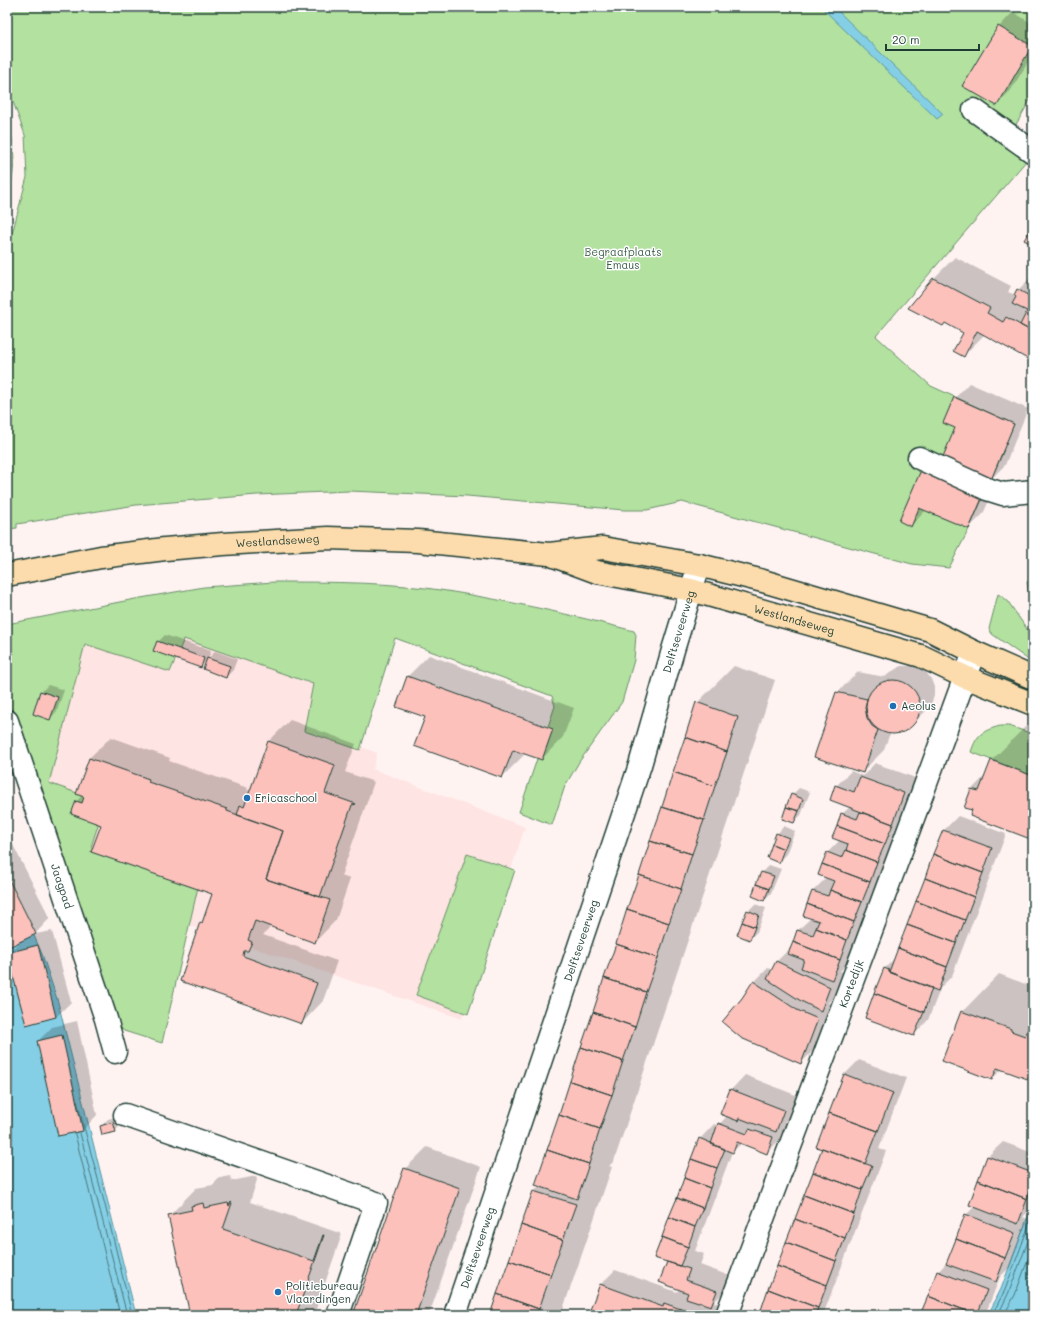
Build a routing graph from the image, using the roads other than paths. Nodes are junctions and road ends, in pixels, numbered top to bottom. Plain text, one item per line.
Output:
1 (974, 110) dead end
2 (1033, 152) edge
3 (919, 458) dead end
4 (1033, 491) edge
5 (549, 554) junction
6 (700, 564) junction
7 (7, 575) edge
8 (691, 590) junction
9 (974, 652) junction
10 (965, 677) junction
11 (1033, 678) edge
12 (1033, 704) edge
13 (7, 721) edge
14 (115, 1052) dead end
15 (125, 1115) dead end
16 (338, 1315) edge
17 (455, 1315) edge
18 (727, 1315) edge

1 - 2 street
3 - 4 street
5 - 6 main road, Westlandseweg
5 - 7 main road, Westlandseweg
5 - 8 main road, Westlandseweg
6 - 8 street, Delftseveerweg
6 - 9 main road, Westlandseweg
8 - 10 main road, Westlandseweg
8 - 17 street, Delftseveerweg
9 - 10 street, Kortedijk
9 - 11 main road, Westlandseweg
10 - 12 main road, Westlandseweg
10 - 18 street, Kortedijk
13 - 14 street, Jaagpad
15 - 16 street

